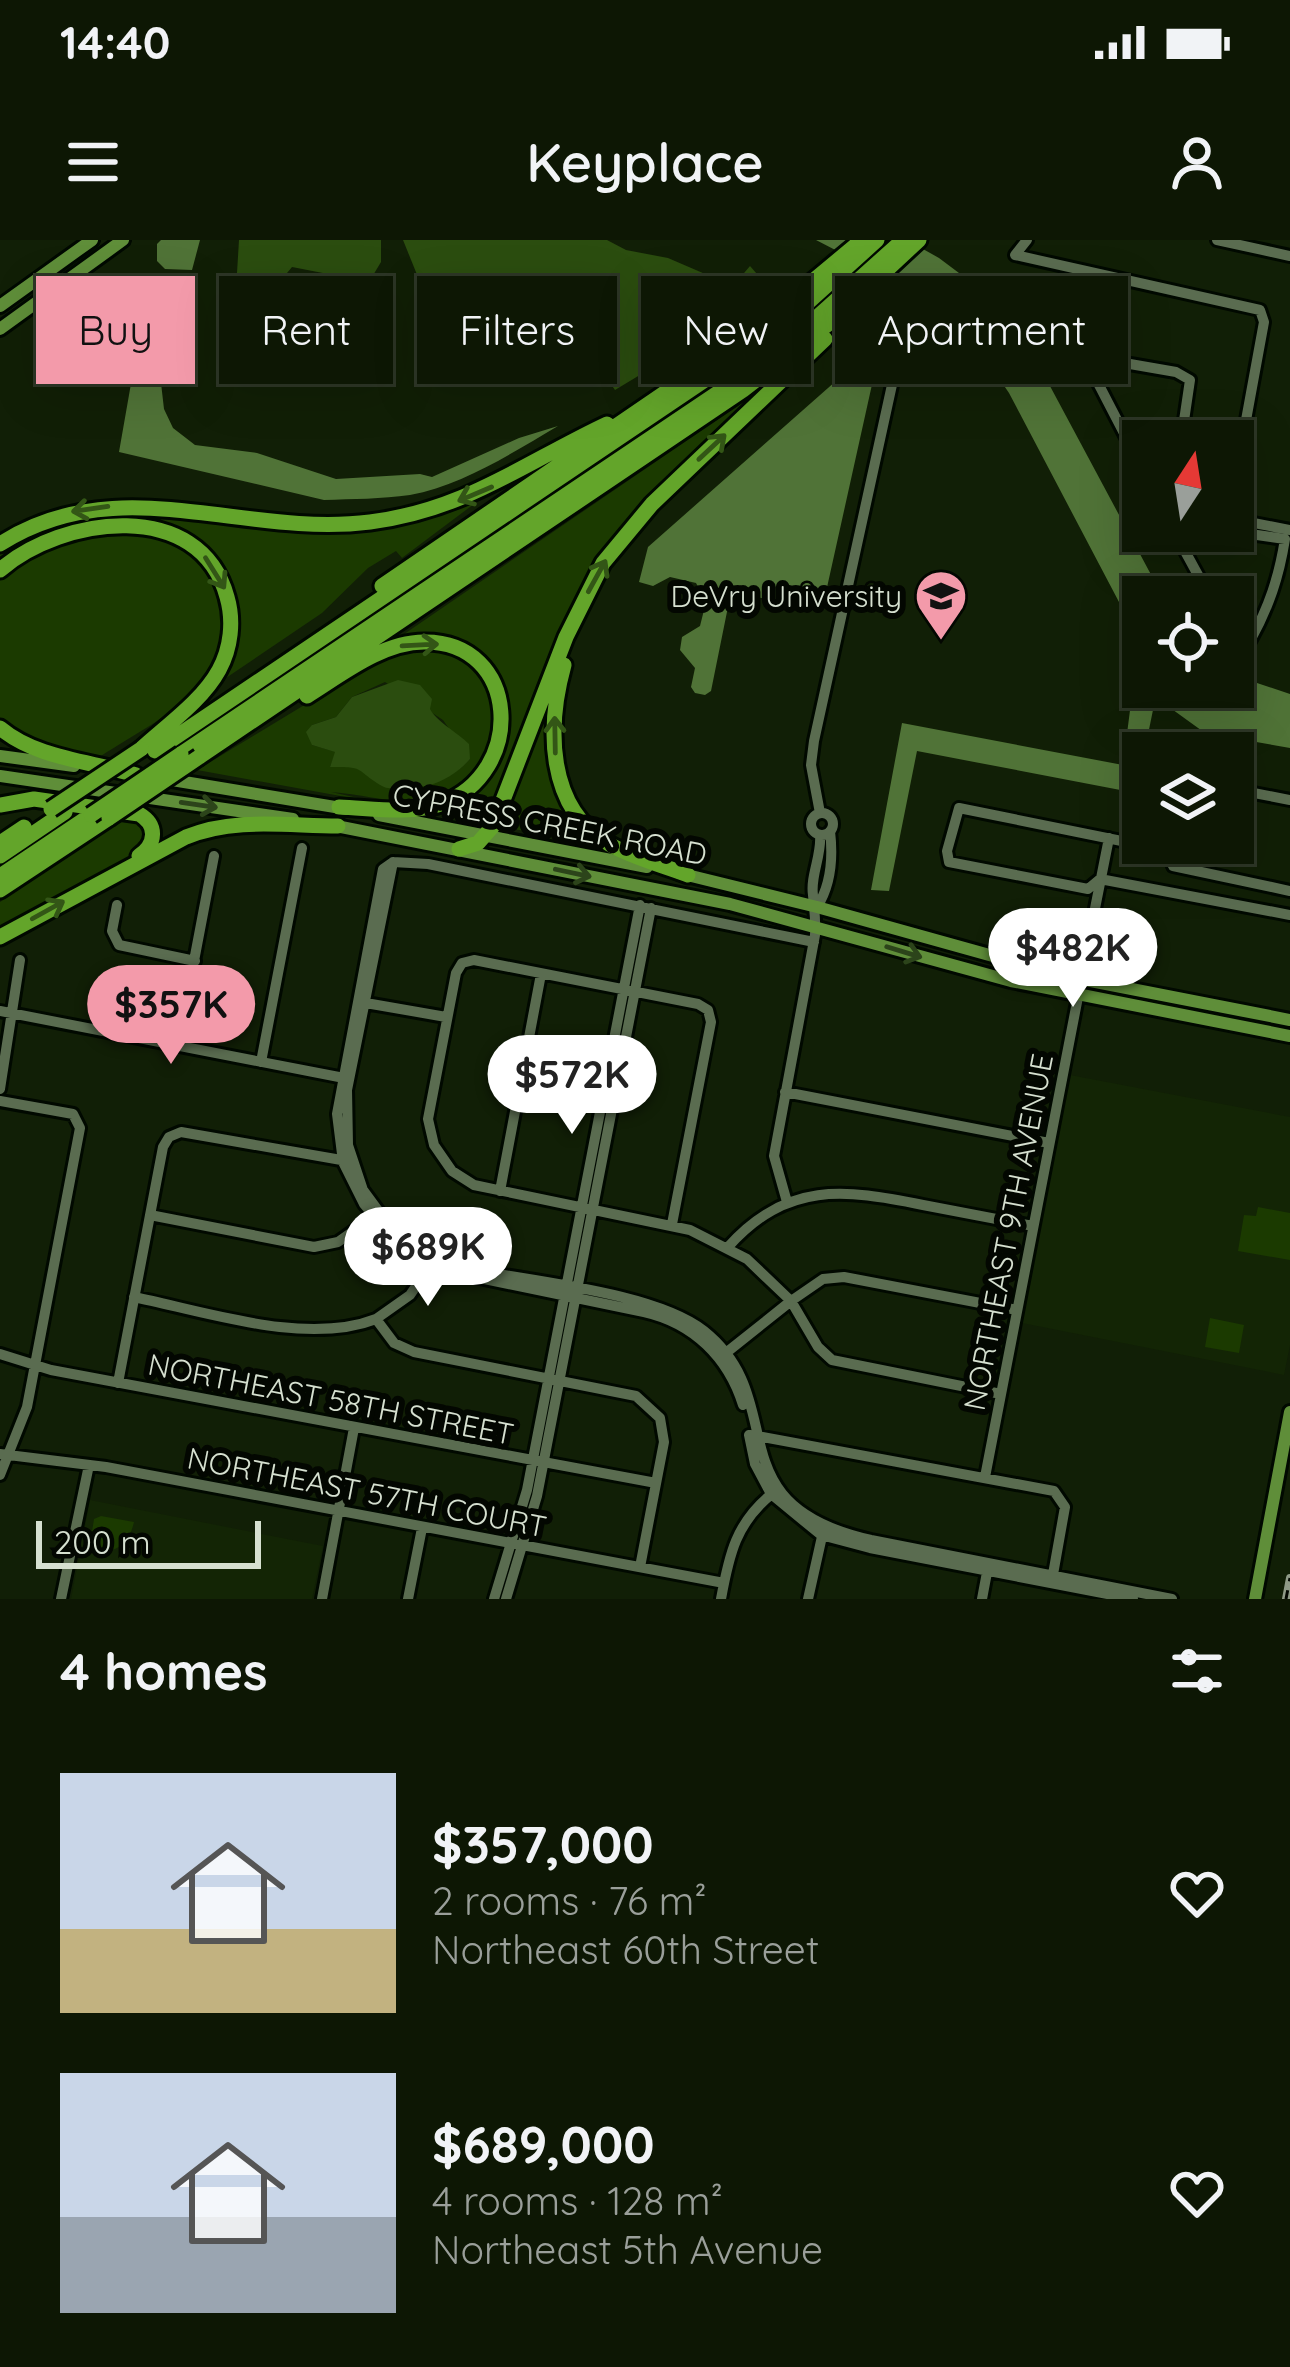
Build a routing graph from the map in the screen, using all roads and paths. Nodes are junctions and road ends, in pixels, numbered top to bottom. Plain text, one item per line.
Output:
1 (92, 240) edge
2 (862, 240) edge
3 (877, 240) edge
4 (903, 240) edge
5 (919, 240) edge
6 (1027, 240) edge
7 (1217, 240) edge
8 (117, 242) edge
9 (1290, 256) edge
10 (836, 270) junction
11 (872, 276) edge
12 (875, 276) edge
13 (0, 306) edge
14 (835, 307) edge
15 (835, 310) edge
16 (0, 328) edge
17 (835, 330) edge
18 (892, 384) edge
19 (653, 402) junction
20 (1184, 420) edge
21 (1246, 420) edge
22 (1122, 429) edge
23 (1290, 515) edge
24 (1254, 525) edge
25 (1254, 533) edge
26 (1288, 535) edge
27 (0, 544) edge
28 (0, 570) edge
29 (573, 627) junction
30 (1254, 633) edge
31 (0, 728) edge
32 (240, 730) junction
33 (148, 750) junction
34 (0, 756) edge
35 (136, 775) junction
36 (0, 776) edge
37 (1254, 794) edge
38 (1290, 800) edge
39 (0, 805) edge
40 (339, 807) junction
41 (58, 810) junction
42 (100, 816) junction
43 (338, 826) junction
44 (487, 836) junction
45 (1109, 838) junction
46 (1122, 840) edge
47 (0, 843) edge
48 (302, 848) dead end
49 (459, 849) junction
50 (0, 856) edge
51 (214, 856) dead end
52 (1172, 864) edge
53 (688, 875) junction
54 (0, 876) edge
55 (1100, 879) junction
56 (96, 884) junction
57 (0, 890) edge
58 (1290, 891) edge
59 (116, 905) dead end
60 (645, 907) junction
61 (817, 907) junction
62 (1290, 915) edge
63 (816, 925) junction
64 (0, 937) edge
65 (814, 941) junction
66 (20, 959) dead end
67 (195, 961) junction
68 (541, 974) junction
69 (1081, 980) junction
70 (1109, 985) junction
71 (1040, 988) junction
72 (629, 991) junction
73 (1078, 997) junction
74 (361, 1002) junction
75 (4, 1012) edge
76 (446, 1017) junction
77 (1290, 1020) edge
78 (1290, 1040) edge
79 (178, 1045) junction
80 (261, 1062) junction
81 (346, 1078) junction
82 (0, 1089) edge
83 (785, 1092) junction
84 (0, 1101) edge
85 (1049, 1142) junction
86 (347, 1161) junction
87 (500, 1191) junction
88 (787, 1202) junction
89 (587, 1208) junction
90 (150, 1215) junction
91 (376, 1215) junction
92 (672, 1224) junction
93 (1033, 1226) junction
94 (728, 1247) junction
95 (433, 1262) junction
96 (571, 1293) junction
97 (134, 1297) junction
98 (790, 1301) junction
99 (1017, 1310) junction
100 (376, 1319) junction
101 (0, 1354) edge
102 (723, 1355) junction
103 (34, 1366) junction
104 (554, 1379) junction
105 (118, 1383) junction
106 (1001, 1394) junction
107 (1290, 1412) edge
108 (354, 1428) junction
109 (752, 1435) junction
110 (3, 1455) edge
111 (538, 1463) junction
112 (88, 1465) junction
113 (0, 1475) edge
114 (985, 1477) junction
115 (656, 1484) junction
116 (775, 1491) junction
117 (338, 1511) junction
118 (422, 1528) junction
119 (823, 1531) junction
120 (515, 1544) junction
121 (988, 1566) junction
122 (640, 1567) junction
123 (1052, 1579) junction
124 (724, 1583) junction
125 (61, 1599) edge
126 (322, 1599) edge
127 (408, 1599) edge
128 (494, 1599) edge
129 (506, 1599) edge
130 (721, 1599) edge
131 (808, 1599) edge
132 (982, 1599) edge
133 (1133, 1599) edge
134 (1172, 1599) edge
135 (1255, 1599) edge

1 - 13 main road
2 - 10 highway
3 - 10 highway
4 - 11 highway
5 - 12 highway
6 - 21 street
7 - 9 street
8 - 16 main road
10 - 19 highway
10 - 33 highway
14 - 42 highway, bridge
15 - 32 highway
29 -> 17 highway
18 - 61 street
19 -> 27 highway
19 - 33 highway
20 - 22 street
23 - 26 street
24 - 26 street
25 - 26 street
26 - 30 street
28 -> 33 highway
29 - 44 highway
53 -> 29 highway
31 - 35 highway
32 -> 40 highway
32 - 42 highway, bridge
33 - 41 highway, bridge
34 - 35 main road, CYPRESS CREEK ROAD
35 - 40 main road, CYPRESS CREEK ROAD
36 -> 43 main road, CYPRESS CREEK ROAD
37 - 38 street
39 - 56 highway
40 - 44 main road, CYPRESS CREEK ROAD
41 - 47 highway
41 - 50 highway
42 - 54 highway
42 - 57 highway
43 - 49 main road, CYPRESS CREEK ROAD
43 - 56 highway
44 - 49 highway
44 - 53 main road, CYPRESS CREEK ROAD
45 - 46 street
45 - 55 street
45 - 55 street
48 - 80 street
49 -> 63 main road, CYPRESS CREEK ROAD
51 - 67 street
52 - 58 street
53 - 61 main road, CYPRESS CREEK ROAD
55 - 62 street
55 - 69 street
64 -> 56 highway
59 - 67 street
60 - 65 street
60 - 72 street
60 - 74 street
61 - 63 street
61 - 69 main road, CYPRESS CREEK ROAD
63 - 65 street
63 -> 71 main road, CYPRESS CREEK ROAD
65 - 83 street
66 - 75 street
67 - 79 street
68 - 72 street
68 - 76 street
68 - 87 street
69 - 70 main road, CYPRESS CREEK ROAD
69 - 71 main road
70 - 73 main road
70 - 77 main road, CYPRESS CREEK ROAD
71 - 73 main road, CYPRESS CREEK ROAD
72 - 89 street
72 - 92 street
73 - 78 main road, CYPRESS CREEK ROAD
73 - 85 street, NORTHEAST 9TH AVENUE
74 - 76 street
74 - 81 street
75 - 79 street
75 - 82 street
76 - 87 street
79 - 80 street
80 - 81 street
81 - 86 street
83 - 85 street
83 - 88 street
84 - 103 street
85 - 93 street, NORTHEAST 9TH AVENUE
86 - 90 street
86 - 91 street
87 - 89 street
88 - 93 street
88 - 94 street
89 - 92 street
89 - 96 street
90 - 91 street
90 - 97 street
91 - 95 street
92 - 94 street
93 - 99 street, NORTHEAST 9TH AVENUE
94 - 98 street
95 - 96 street
95 - 100 street
96 - 102 street
96 - 104 street
97 - 100 street
97 - 105 street
98 - 99 street
98 - 102 street
98 - 106 street
99 - 106 street, NORTHEAST 9TH AVENUE
100 - 104 street
101 - 103 street, NORTHEAST 58TH STREET
102 - 109 street
103 - 105 street, NORTHEAST 58TH STREET
103 - 110 street
104 - 111 street
104 - 115 street
105 - 108 street, NORTHEAST 58TH STREET
106 - 114 street, NORTHEAST 9TH AVENUE
107 - 135 main road
108 - 111 street, NORTHEAST 58TH STREET
108 - 117 street
109 - 114 street
109 - 116 street
110 - 112 street, NORTHEAST 57TH COURT
110 - 113 street
111 - 115 street, NORTHEAST 58TH STREET
111 - 120 street
112 - 117 street, NORTHEAST 57TH COURT
112 - 125 street
114 - 123 street
115 - 122 street
116 - 119 street
116 - 124 street
117 - 118 street, NORTHEAST 57TH COURT
117 - 126 street
118 - 120 street, NORTHEAST 57TH COURT
118 - 127 street
119 - 121 street
119 - 131 street
120 - 122 street, NORTHEAST 57TH COURT
120 - 128 street
120 - 129 street
121 - 123 street
121 - 132 street
122 - 124 street, NORTHEAST 57TH COURT
123 - 133 street
123 - 134 street
124 - 130 street

